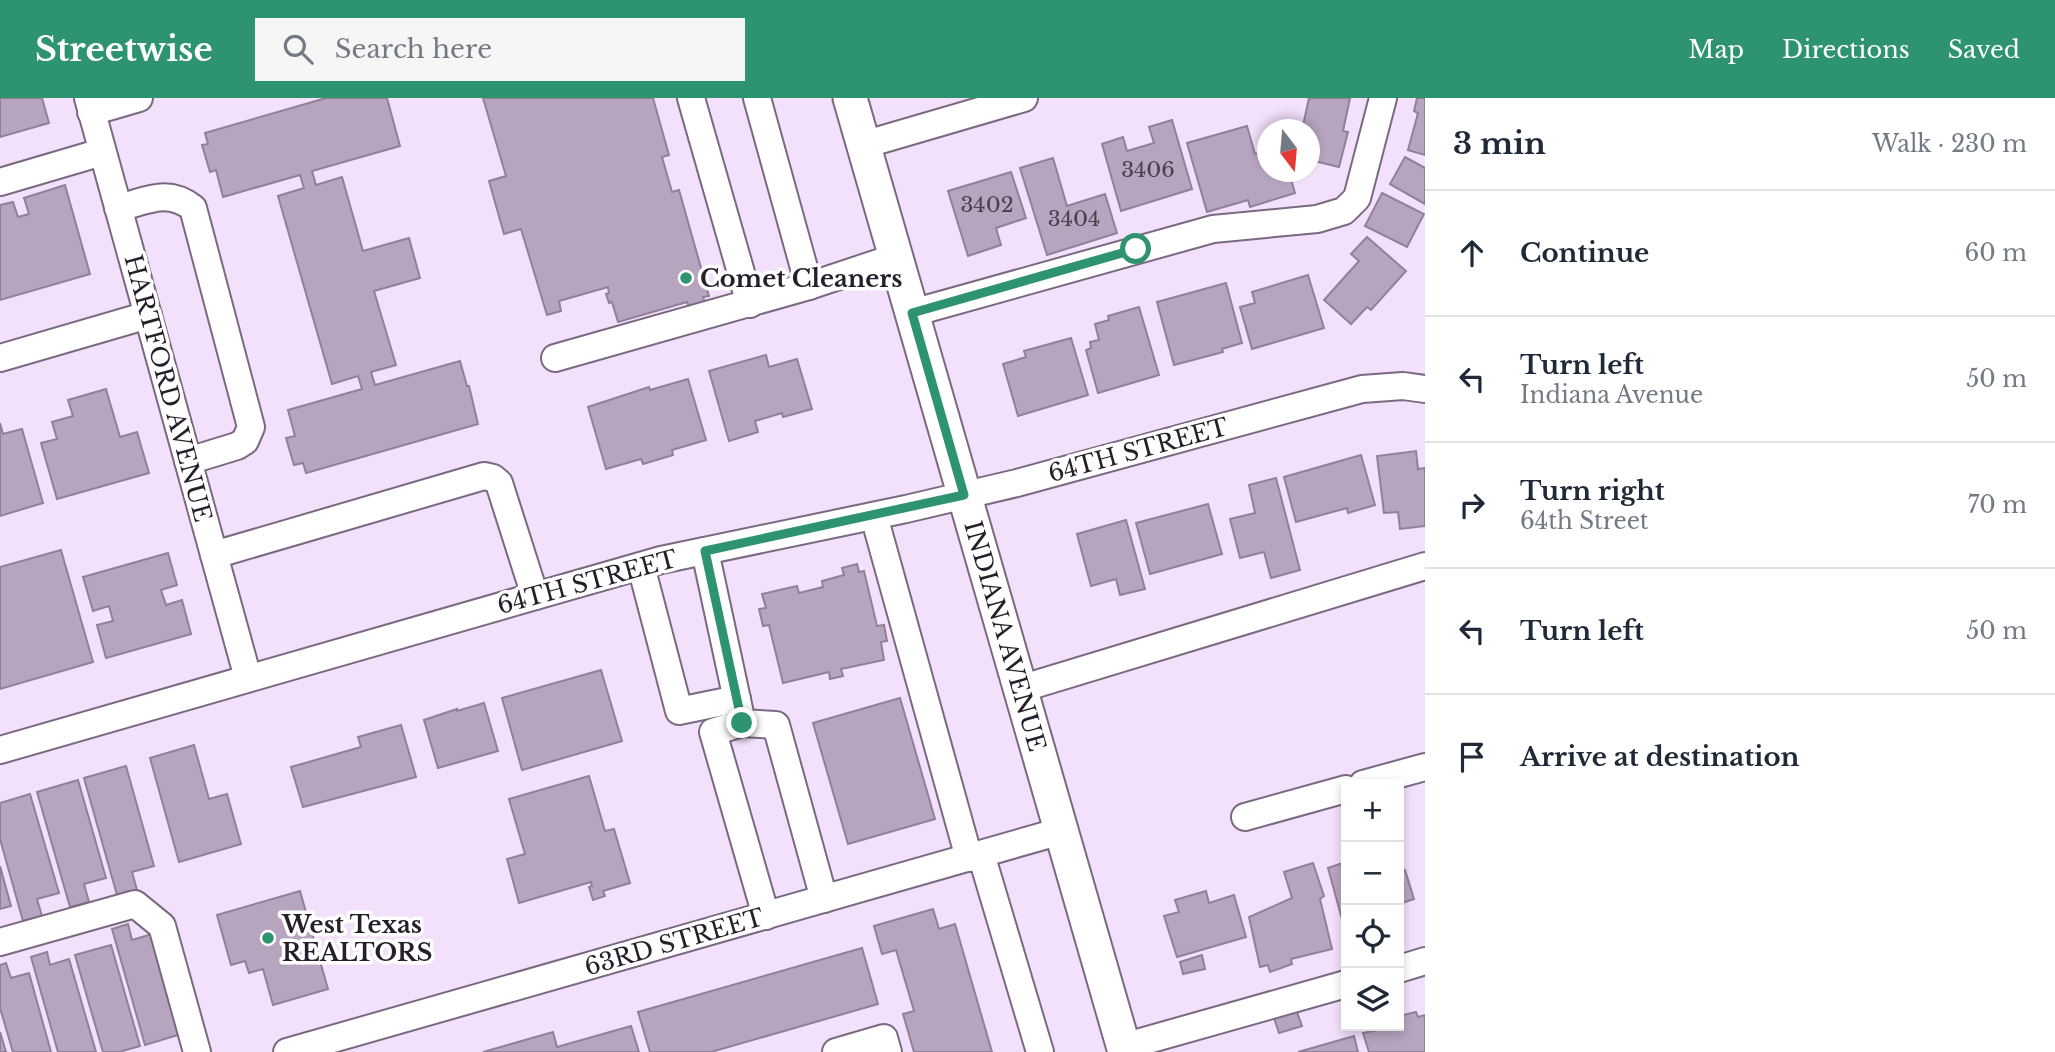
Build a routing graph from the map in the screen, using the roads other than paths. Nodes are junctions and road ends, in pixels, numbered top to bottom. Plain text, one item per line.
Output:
1 (139, 98) edge
2 (691, 98) edge
3 (757, 98) edge
4 (850, 98) edge
5 (1024, 98) edge
6 (1383, 98) edge
7 (90, 105) edge
8 (863, 145) junction
9 (102, 152) junction
10 (0, 182) edge
11 (118, 208) junction
12 (896, 257) junction
13 (809, 286) junction
14 (750, 303) junction
15 (912, 313) junction
16 (148, 315) junction
17 (0, 358) edge
18 (555, 358) dead end
19 (1425, 388) edge
20 (188, 461) junction
21 (964, 495) junction
22 (874, 516) junction
23 (705, 551) junction
24 (214, 555) junction
25 (641, 566) junction
26 (1425, 566) edge
27 (535, 596) junction
28 (248, 678) junction
29 (1020, 689) junction
30 (740, 711) junction
31 (0, 750) edge
32 (1425, 767) edge
33 (1381, 779) edge
34 (1341, 790) edge
35 (1245, 817) dead end
36 (1061, 831) junction
37 (975, 856) junction
38 (824, 899) junction
39 (766, 916) junction
40 (0, 942) edge
41 (1425, 961) edge
42 (1402, 968) edge
43 (1341, 985) edge
44 (1124, 1050) edge
45 (197, 1052) edge
46 (288, 1052) edge
47 (836, 1052) edge
48 (888, 1052) edge
49 (1040, 1052) edge

1 - 7 street
2 - 14 street
3 - 13 street
4 - 8 main road, INDIANA AVENUE
5 - 8 street
6 - 15 street
7 - 9 street, HARTFORD AVENUE
8 - 12 main road, INDIANA AVENUE
9 - 10 street
9 - 11 street, HARTFORD AVENUE
11 - 16 street, HARTFORD AVENUE
11 - 20 street
12 - 13 street
12 - 15 main road, INDIANA AVENUE
13 - 14 street
14 - 18 street
15 - 21 main road, INDIANA AVENUE
16 - 17 street
16 - 20 street, HARTFORD AVENUE
19 - 21 street, 64TH STREET
20 - 24 street, HARTFORD AVENUE
21 - 22 street, 64TH STREET
21 - 29 main road, INDIANA AVENUE
22 - 23 street, 64TH STREET
22 - 37 street
23 - 25 street, 64TH STREET
23 - 30 street
24 - 27 street
24 - 28 street, HARTFORD AVENUE
25 - 27 street, 64TH STREET
25 - 30 street
26 - 29 street
27 - 28 street, 64TH STREET
28 - 31 street, 64TH STREET
29 - 36 main road, INDIANA AVENUE
30 - 38 street
30 - 39 street
32 - 33 street
34 - 35 street
36 - 37 street, 63RD STREET
36 - 44 main road, INDIANA AVENUE
37 - 38 street, 63RD STREET
37 - 49 street
38 - 39 street, 63RD STREET
39 - 46 street, 63RD STREET
40 - 45 street
41 - 42 street
43 - 44 street
47 - 48 street

